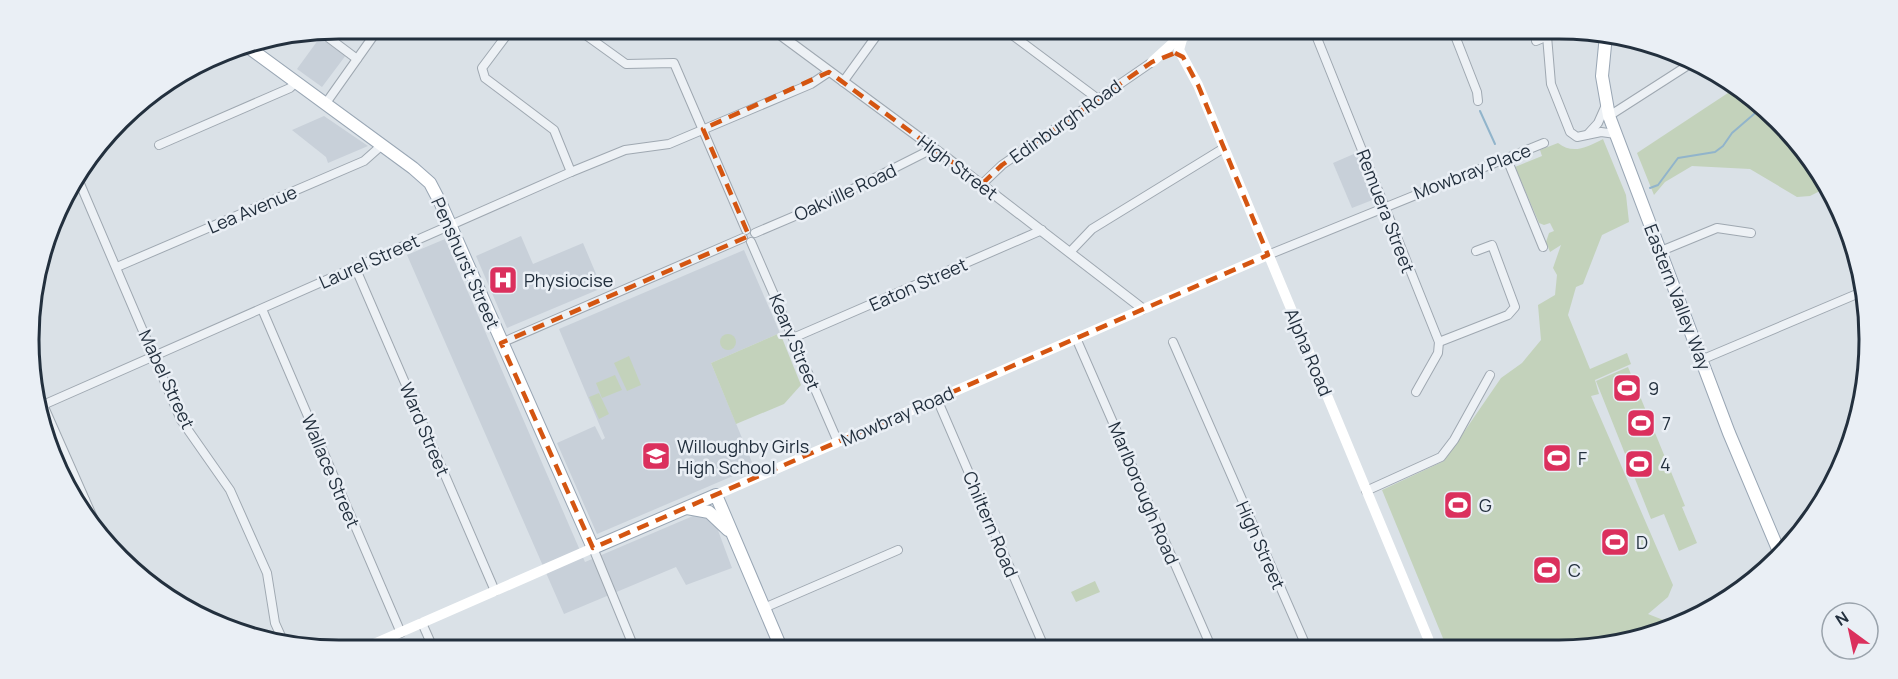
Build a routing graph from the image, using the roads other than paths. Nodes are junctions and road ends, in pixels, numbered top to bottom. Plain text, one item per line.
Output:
1 (331, 39) edge
2 (371, 39) edge
3 (504, 39) edge
4 (591, 39) edge
5 (786, 39) edge
6 (874, 39) edge
7 (1018, 39) edge
8 (1185, 39) edge
9 (1186, 39) edge
10 (1189, 39) edge
11 (1190, 39) edge
12 (1317, 39) edge
13 (1456, 39) edge
14 (1547, 39) edge
15 (1605, 43) edge
16 (254, 51) edge
17 (1164, 55) junction
18 (1183, 57) junction
19 (357, 59) junction
20 (1152, 62) junction
21 (1684, 67) edge
22 (829, 72) junction
23 (296, 82) junction
24 (843, 82) junction
25 (1098, 99) junction
26 (1478, 101) dead end
27 (326, 103) junction
28 (1608, 110) junction
29 (703, 129) junction
30 (1616, 134) junction
31 (1587, 135) junction
32 (1544, 143) dead end
33 (159, 145) dead end
34 (382, 145) junction
35 (934, 148) junction
36 (1224, 148) junction
37 (1507, 159) junction
38 (571, 172) junction
39 (982, 184) junction
40 (81, 186) edge
41 (1383, 206) junction
42 (450, 225) junction
43 (746, 230) junction
44 (1042, 230) junction
45 (755, 233) junction
46 (1751, 233) dead end
47 (743, 238) junction
48 (751, 242) junction
49 (1542, 247) dead end
50 (1476, 250) dead end
51 (1071, 251) junction
52 (1661, 251) junction
53 (1268, 255) junction
54 (117, 267) junction
55 (355, 267) junction
56 (1855, 295) edge
57 (262, 309) junction
58 (1143, 309) junction
59 (793, 338) junction
60 (1076, 338) junction
61 (1173, 342) dead end
62 (1439, 342) junction
63 (501, 343) junction
64 (155, 356) junction
65 (1701, 360) junction
66 (1490, 375) dead end
67 (1416, 392) dead end
68 (937, 399) junction
69 (46, 404) edge
70 (51, 422) edge
71 (838, 441) junction
72 (1366, 491) junction
73 (716, 495) junction
74 (83, 496) edge
75 (683, 509) junction
76 (733, 535) junction
77 (1777, 546) edge
78 (592, 548) junction
79 (898, 550) dead end
80 (495, 591) junction
81 (764, 608) junction
82 (422, 623) junction
83 (401, 633) junction
84 (280, 634) edge
85 (384, 640) edge
86 (430, 640) edge
87 (631, 640) edge
88 (778, 640) edge
89 (1041, 640) edge
90 (1208, 640) edge
91 (1303, 640) edge
92 (1428, 640) edge

1 - 19 street
2 - 19 street
3 - 38 street
4 - 29 street
5 - 22 street, High Street
6 - 24 street
7 - 25 street
8 - 20 main road
9 - 17 main road
10 - 18 main road
11 - 18 main road, Alpha Road
12 - 41 street, Remuera Street
13 - 26 street
14 - 31 street
15 - 28 main road, Eastern Valley Way
16 - 23 main road, Penshurst Street
17 - 18 main road
17 - 20 main road
18 - 36 main road, Alpha Road
19 - 27 street
20 - 25 street, Edinburgh Road
21 - 28 street
22 - 24 street, High Street
22 - 29 street, Laurel Street
23 - 27 main road, Penshurst Street
23 - 33 street
24 - 35 street, High Street
25 - 39 street, Edinburgh Road
27 - 34 main road, Penshurst Street
28 - 30 main road, Eastern Valley Way
28 - 31 street
29 - 38 street, Laurel Street
29 - 43 street
30 - 31 street
30 - 52 main road, Eastern Valley Way
32 - 37 street, Mowbray Place
34 - 42 main road, Penshurst Street
34 - 54 street, Lea Avenue
35 - 39 street, High Street
35 - 45 street, Oakville Road
36 - 51 street
36 - 53 main road, Alpha Road
37 - 41 street, Mowbray Place
37 - 49 street
38 - 42 street, Laurel Street
39 - 44 street, High Street
40 - 54 street, Mabel Street
41 - 53 street, Mowbray Place
41 - 62 street, Remuera Street
42 - 55 street, Laurel Street
42 - 63 main road, Penshurst Street
43 - 45 street
43 - 47 street
44 - 51 street, High Street
44 - 59 street, Eaton Street
45 - 48 street
46 - 52 street
47 - 48 street
47 - 63 street
48 - 59 street, Keary Street
50 - 62 street
51 - 58 street, High Street
52 - 65 main road, Eastern Valley Way
53 - 58 main road, Mowbray Road
53 - 72 main road, Alpha Road
54 - 64 street, Mabel Street
55 - 57 street, Laurel Street
55 - 80 street, Ward Street
56 - 65 street
57 - 64 street, Laurel Street
57 - 83 street, Wallace Street
58 - 60 main road, Mowbray Road
59 - 71 street, Keary Street
60 - 68 main road, Mowbray Road
60 - 90 street, Marlborough Road
61 - 91 street, High Street
62 - 67 street
63 - 78 main road, Penshurst Street
64 - 69 street, Laurel Street
64 - 84 street, Mabel Street
65 - 77 main road, Eastern Valley Way
66 - 72 street
68 - 71 main road, Mowbray Road
68 - 89 street, Chiltern Road
70 - 74 street
71 - 73 main road, Mowbray Road
72 - 92 main road, Alpha Road
73 - 75 main road, Mowbray Road
73 - 76 main road
75 - 76 main road
75 - 78 main road, Mowbray Road
76 - 81 main road
78 - 80 main road, Mowbray Road
78 - 87 street, Penshurst Street
79 - 81 street
80 - 82 main road, Mowbray Road
81 - 88 main road
82 - 83 main road, Mowbray Road
82 - 86 street
83 - 85 main road, Mowbray Road

